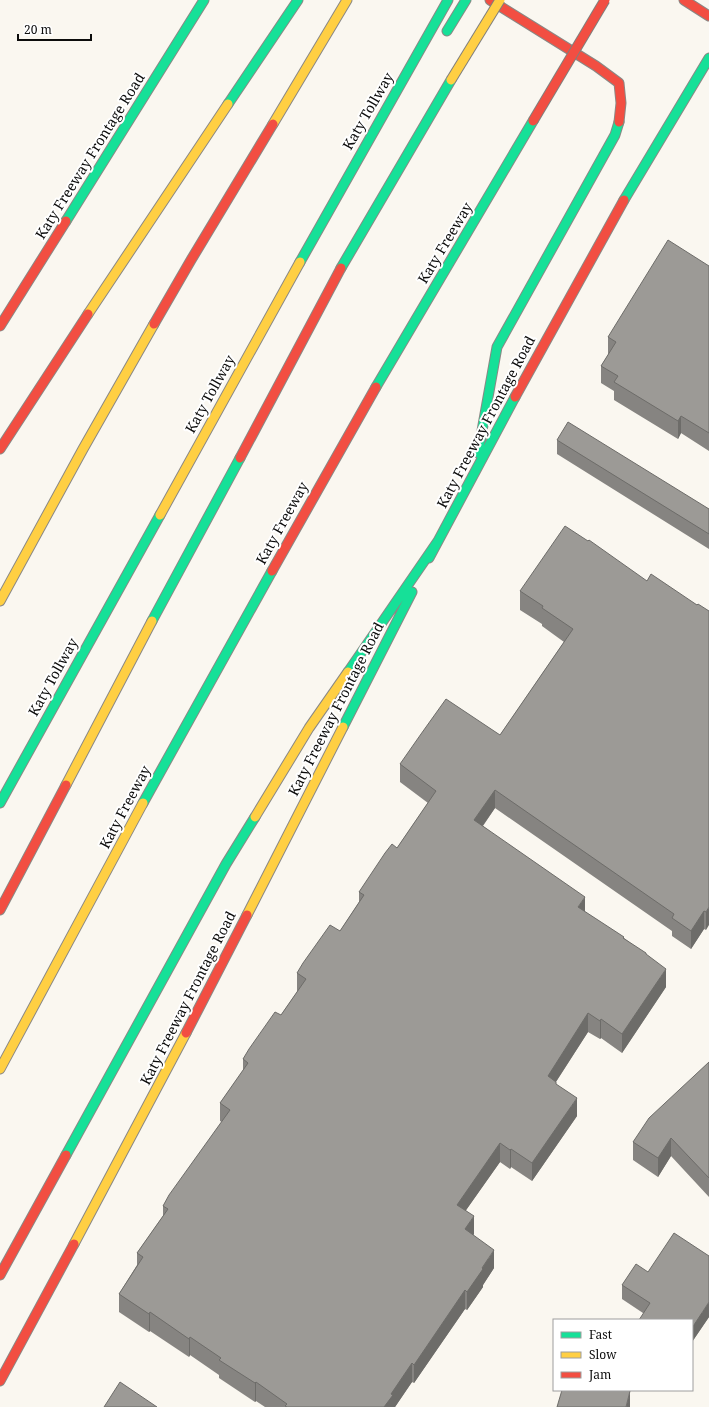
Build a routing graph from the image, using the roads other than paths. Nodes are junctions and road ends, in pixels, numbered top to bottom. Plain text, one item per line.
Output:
1 (204, 0) edge
2 (298, 0) edge
3 (448, 0) edge
4 (466, 0) edge
5 (490, 0) edge
6 (500, 0) edge
7 (605, 0) edge
8 (684, 0) edge
9 (347, 1) edge
10 (709, 16) edge
11 (443, 38) dead end
12 (709, 58) edge
13 (354, 185) dead end
14 (0, 326) edge
15 (199, 443) junction
16 (0, 449) edge
17 (474, 474) junction
18 (438, 541) junction
19 (0, 600) edge
20 (0, 803) edge
21 (0, 910) edge
22 (0, 1069) edge
23 (0, 1275) edge
24 (0, 1380) edge

1 - 14 main road, Katy Freeway Frontage Road
2 - 16 main road
3 - 15 main road, Katy Tollway
4 - 11 main road
5 - 17 main road
6 - 21 main road, bridge
7 - 22 main road, Katy Freeway, bridge
8 - 10 main road
9 - 19 main road
12 - 17 main road, Katy Freeway Frontage Road
13 - 15 main road
15 - 20 main road, Katy Tollway
17 - 18 main road, Katy Freeway Frontage Road
18 - 23 main road
18 - 24 main road, Katy Freeway Frontage Road

